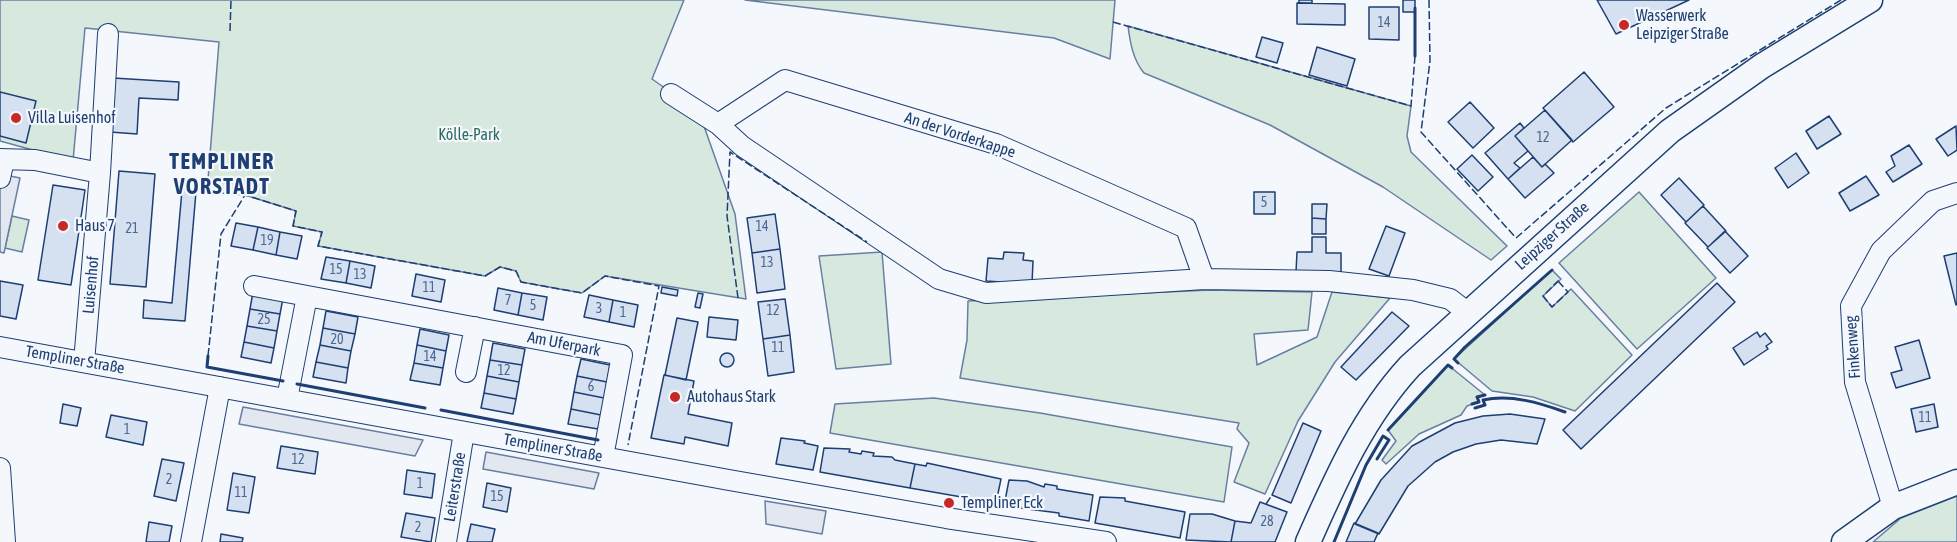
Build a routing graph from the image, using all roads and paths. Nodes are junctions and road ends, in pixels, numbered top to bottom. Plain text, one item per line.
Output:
1 (1870, 0) edge
2 (108, 34) dead end
3 (671, 94) dead end
4 (718, 124) junction
5 (2, 165) edge
6 (100, 173) junction
7 (1957, 193) edge
8 (1204, 279) junction
9 (254, 286) dead end
10 (307, 296) junction
11 (1467, 312) junction
12 (475, 327) junction
13 (1, 350) edge
14 (84, 362) junction
15 (466, 372) dead end
16 (220, 387) junction
17 (287, 399) junction
18 (464, 432) junction
19 (603, 457) junction
20 (0, 468) edge
21 (1957, 482) edge
22 (1893, 507) junction
23 (1034, 536) edge
24 (5, 542) edge
25 (191, 542) edge
26 (446, 542) edge
27 (1106, 542) edge
28 (1308, 542) edge
29 (1844, 542) edge

1 - 11 main road, Leipziger Straße
2 - 6 street, Luisenhof
3 - 4 street
4 - 8 street
4 - 8 street, An der Vorderkappe
5 - 6 street
6 - 14 street, Luisenhof
7 - 22 street, Finkenweg
8 - 11 street
9 - 10 street, Am Uferpark
10 - 12 street, Am Uferpark
10 - 17 street
11 - 28 main road, Leipziger Straße
12 - 15 street
12 - 19 street, Am Uferpark
13 - 14 street, Templiner Straße
14 - 16 street, Templiner Straße
16 - 17 street, Templiner Straße
16 - 25 street
17 - 18 street, Templiner Straße
18 - 19 street, Templiner Straße
18 - 26 street, Leiterstraße
19 - 23 street, Templiner Straße
20 - 24 street
21 - 22 main road
22 - 29 main road
23 - 27 street, Templiner Straße

